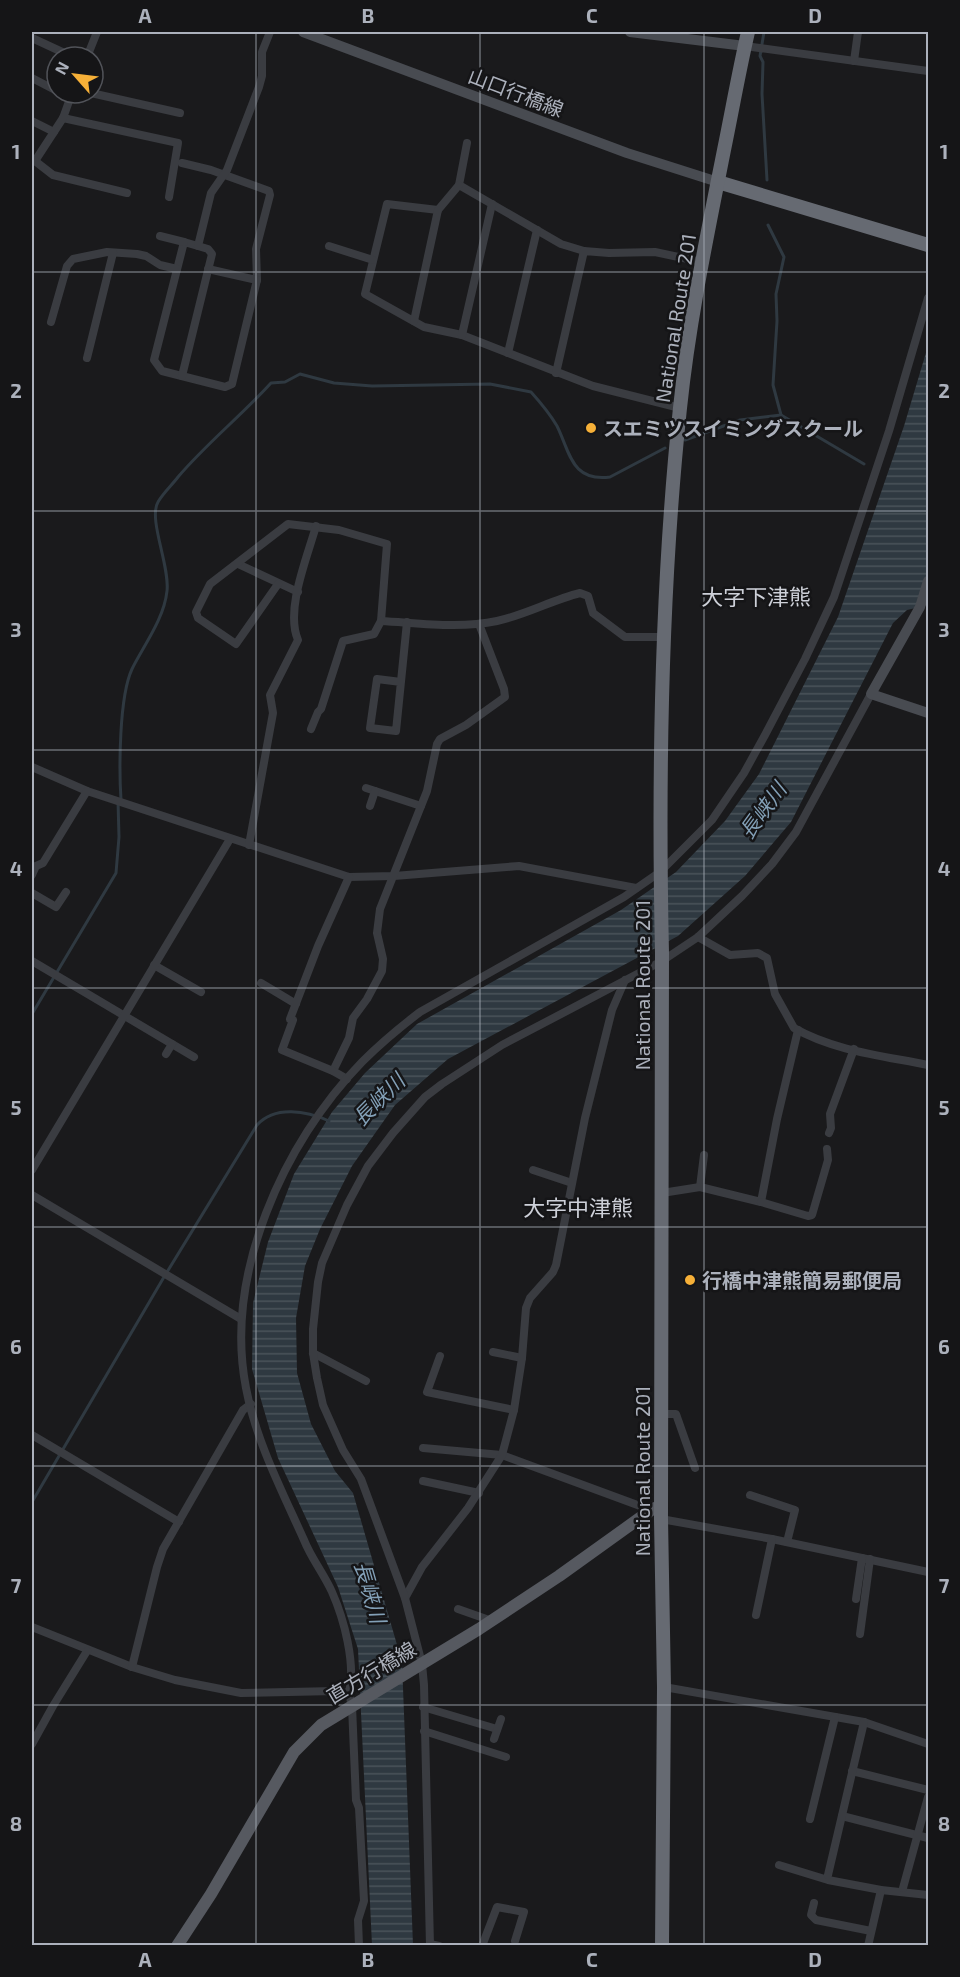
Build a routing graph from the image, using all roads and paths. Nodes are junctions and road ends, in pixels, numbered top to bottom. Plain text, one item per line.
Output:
1 (270, 32) edge
2 (303, 32) edge
3 (630, 32) edge
4 (748, 32) edge
5 (858, 32) edge
6 (32, 38) edge
7 (47, 45) edge
8 (745, 46) junction
9 (854, 61) junction
10 (928, 71) edge
11 (105, 96) edge
12 (68, 105) edge
13 (180, 113) dead end
14 (63, 118) junction
15 (32, 121) edge
16 (54, 132) junction
17 (467, 142) dead end
18 (33, 160) edge
19 (182, 163) dead end
20 (224, 176) junction
21 (718, 182) junction
22 (459, 184) junction
23 (127, 193) dead end
24 (169, 197) dead end
25 (492, 204) junction
26 (438, 210) junction
27 (537, 230) junction
28 (160, 236) dead end
29 (184, 242) junction
30 (928, 245) edge
31 (198, 246) junction
32 (329, 246) dead end
33 (585, 251) junction
34 (113, 253) junction
35 (373, 260) junction
36 (702, 262) junction
37 (208, 268) junction
38 (177, 269) junction
39 (258, 280) junction
40 (928, 298) edge
41 (414, 321) junction
42 (51, 322) dead end
43 (462, 335) junction
44 (508, 353) junction
45 (87, 358) dead end
46 (556, 373) junction
47 (182, 376) junction
48 (680, 408) junction
49 (316, 526) junction
50 (238, 564) junction
51 (928, 581) edge
52 (278, 584) junction
53 (298, 592) junction
54 (381, 621) junction
55 (406, 622) junction
56 (479, 624) junction
57 (665, 637) junction
58 (401, 682) junction
59 (871, 694) junction
60 (928, 713) edge
61 (311, 729) dead end
62 (32, 767) edge
63 (366, 788) dead end
64 (87, 790) junction
65 (375, 791) junction
66 (370, 806) dead end
67 (421, 806) junction
68 (230, 838) junction
69 (249, 845) junction
70 (34, 865) edge
71 (32, 875) edge
72 (660, 875) junction
73 (394, 876) junction
74 (349, 877) junction
75 (636, 888) junction
76 (66, 892) dead end
77 (32, 893) edge
78 (698, 937) junction
79 (662, 957) junction
80 (32, 961) edge
81 (154, 965) junction
82 (625, 980) junction
83 (261, 983) dead end
84 (201, 992) dead end
85 (296, 1004) junction
86 (123, 1017) junction
87 (798, 1030) junction
88 (172, 1044) junction
89 (854, 1049) junction
90 (166, 1054) dead end
91 (194, 1057) dead end
92 (928, 1065) edge
93 (333, 1071) junction
94 (347, 1079) junction
95 (829, 1133) dead end
96 (827, 1149) dead end
97 (704, 1155) dead end
98 (32, 1170) edge
99 (533, 1170) dead end
100 (572, 1183) junction
101 (700, 1187) junction
102 (662, 1193) junction
103 (32, 1195) edge
104 (761, 1202) junction
105 (242, 1319) junction
106 (493, 1352) dead end
107 (313, 1353) junction
108 (440, 1356) dead end
109 (522, 1358) junction
110 (366, 1381) dead end
111 (251, 1404) junction
112 (514, 1410) junction
113 (662, 1414) junction
114 (32, 1435) edge
115 (423, 1448) dead end
116 (502, 1455) junction
117 (695, 1468) dead end
118 (423, 1481) dead end
119 (479, 1492) junction
120 (750, 1495) dead end
121 (658, 1511) junction
122 (179, 1522) junction
123 (772, 1539) junction
124 (787, 1542) junction
125 (866, 1558) junction
126 (928, 1572) edge
127 (405, 1598) junction
128 (856, 1599) dead end
129 (458, 1609) dead end
130 (756, 1615) dead end
131 (492, 1621) junction
132 (32, 1627) edge
133 (860, 1634) dead end
134 (87, 1651) junction
135 (418, 1666) junction
136 (132, 1667) junction
137 (664, 1687) junction
138 (349, 1693) junction
139 (356, 1703) junction
140 (423, 1707) junction
141 (835, 1717) junction
142 (501, 1719) dead end
143 (864, 1722) junction
144 (497, 1729) junction
145 (424, 1731) junction
146 (494, 1739) dead end
147 (32, 1744) edge
148 (928, 1744) edge
149 (506, 1757) dead end
150 (852, 1771) junction
151 (928, 1790) edge
152 (928, 1797) edge
153 (842, 1816) junction
154 (810, 1819) dead end
155 (918, 1835) junction
156 (928, 1838) edge
157 (779, 1865) dead end
158 (828, 1875) dead end
159 (903, 1888) dead end
160 (880, 1890) junction
161 (928, 1895) edge
162 (814, 1903) dead end
163 (871, 1931) junction
164 (515, 1941) dead end
165 (430, 1945) edge
166 (177, 1946) edge
167 (359, 1946) edge
168 (439, 1946) edge
169 (482, 1946) edge
170 (662, 1946) edge
171 (868, 1946) edge

1 - 20 street
2 - 21 main road, 山口行橋線
3 - 8 main road
4 - 8 highway, National Route 201
5 - 9 street
6 - 7 street
8 - 9 street
8 - 21 highway, National Route 201
9 - 10 street
11 - 13 street
12 - 14 street
14 - 16 street
14 - 24 street
15 - 16 street
16 - 18 street
17 - 22 street
18 - 23 street
19 - 20 street
20 - 31 street
20 - 39 street
21 - 30 highway
21 - 36 highway, National Route 201
22 - 25 street
22 - 26 street
25 - 27 street
25 - 43 street
26 - 35 street
26 - 41 street
27 - 33 street
27 - 44 street
28 - 29 street
29 - 31 street
29 - 38 street
31 - 37 street
32 - 35 street
33 - 36 street
33 - 46 street
34 - 38 street
34 - 42 street
34 - 45 street
35 - 41 street
36 - 48 highway, National Route 201
37 - 39 street
37 - 47 street
38 - 47 street
39 - 47 street
40 - 72 street
41 - 43 street
43 - 44 street
44 - 46 street
46 - 48 street
48 - 57 highway, National Route 201
49 - 50 street
49 - 53 street
49 - 54 street
50 - 52 street
50 - 52 street
51 - 59 main road
52 - 53 street
53 - 69 street
54 - 55 street
54 - 61 street
55 - 56 street
55 - 58 street
56 - 57 street
56 - 67 street
57 - 72 highway, National Route 201
58 - 58 street
59 - 60 main road
59 - 78 street
62 - 64 street
63 - 65 street
64 - 68 street
64 - 70 street
65 - 66 street
65 - 67 street
67 - 73 street
68 - 69 street
68 - 81 street
69 - 74 street
70 - 71 street
72 - 75 street
72 - 79 highway, National Route 201
73 - 74 street
73 - 75 street
73 - 93 street
74 - 85 street
75 - 94 street
76 - 77 street
78 - 79 street
78 - 87 street
79 - 82 street
79 - 102 highway, National Route 201
80 - 86 street
81 - 84 street
81 - 86 street
82 - 100 street
82 - 107 street
83 - 85 street
85 - 93 street
86 - 88 street
86 - 98 street
87 - 89 street
87 - 104 street
88 - 90 street
88 - 91 street
89 - 92 street
89 - 95 street
93 - 94 street
94 - 105 street
96 - 104 street
97 - 101 street
99 - 100 street
100 - 109 street
101 - 102 street
101 - 104 street
102 - 113 highway, National Route 201
103 - 105 street
105 - 111 street
106 - 109 street
107 - 110 street
107 - 127 street
108 - 112 street
109 - 112 street
111 - 122 street
111 - 138 street
112 - 116 street
113 - 117 street
113 - 121 highway, National Route 201
114 - 122 street
115 - 116 street
116 - 119 street
116 - 121 street
118 - 119 street
119 - 127 street
120 - 124 street
121 - 123 street
121 - 131 main road, 直方行橋線
121 - 137 highway, National Route 201
122 - 136 street
123 - 124 street
123 - 130 street
124 - 125 street
125 - 126 street
125 - 128 street
125 - 133 street
127 - 135 street
129 - 131 street
131 - 135 main road, 直方行橋線
132 - 134 street
134 - 136 street
134 - 147 street
135 - 139 main road, 直方行橋線
135 - 140 street
136 - 138 street
137 - 141 street
137 - 170 highway, National Route 201
138 - 139 street
139 - 166 main road, 直方行橋線
139 - 167 street
140 - 144 street
140 - 145 street
141 - 143 street
141 - 154 street
142 - 144 street
143 - 148 street
143 - 150 street
144 - 146 street
145 - 149 street
145 - 165 street
150 - 151 street
150 - 153 street
152 - 155 street
153 - 155 street
153 - 158 street
155 - 156 street
155 - 159 street
157 - 160 street
160 - 161 street
160 - 163 street
162 - 163 street
163 - 171 street
164 - 169 street
165 - 168 street

